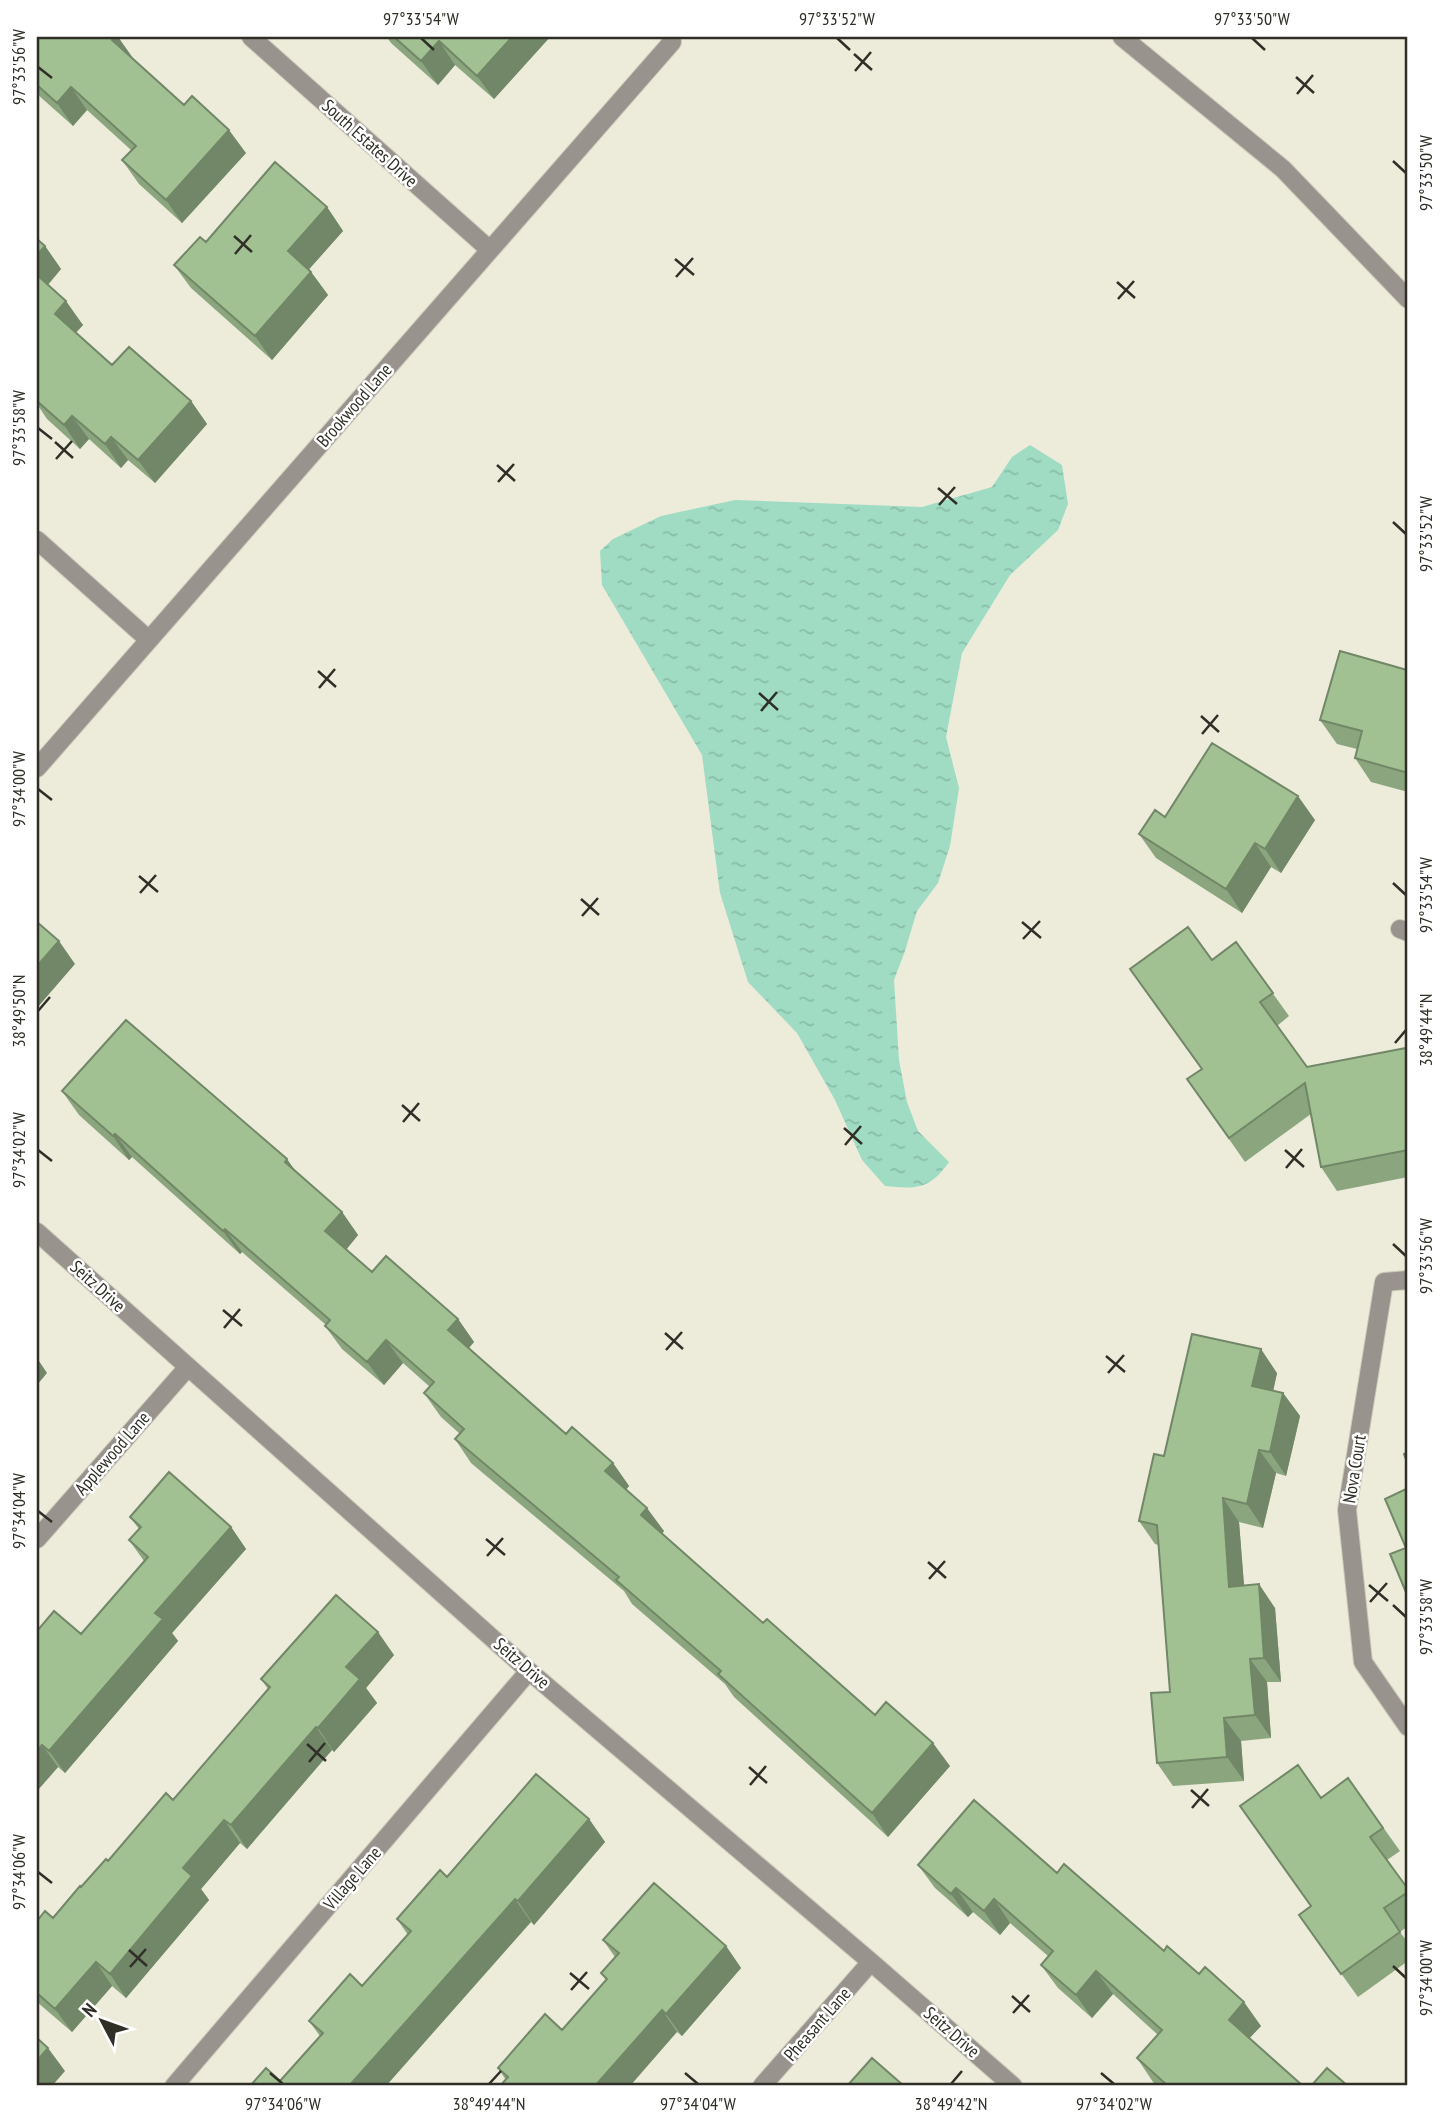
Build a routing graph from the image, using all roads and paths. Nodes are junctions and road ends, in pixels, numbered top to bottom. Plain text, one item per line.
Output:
1 (251, 37) edge
2 (1122, 37) edge
3 (672, 42) dead end
4 (490, 250) junction
5 (1408, 299) edge
6 (37, 540) edge
7 (149, 640) junction
8 (37, 768) edge
9 (37, 1232) edge
10 (1408, 1280) edge
11 (188, 1367) junction
12 (37, 1539) edge
13 (529, 1671) junction
14 (1408, 1727) edge
15 (871, 1962) junction
16 (174, 2086) edge
17 (762, 2086) edge
18 (1013, 2086) edge

1 - 4 street, South Estates Drive
2 - 5 street
3 - 4 street, Brookwood Lane
4 - 7 street, Brookwood Lane
6 - 7 street
7 - 8 street, Brookwood Lane
9 - 11 street, Seitz Drive
10 - 14 street, Nova Court
11 - 12 street, Applewood Lane
11 - 13 street, Seitz Drive
13 - 15 street, Seitz Drive
13 - 16 street, Village Lane
15 - 17 street, Pheasant Lane
15 - 18 street, Seitz Drive

